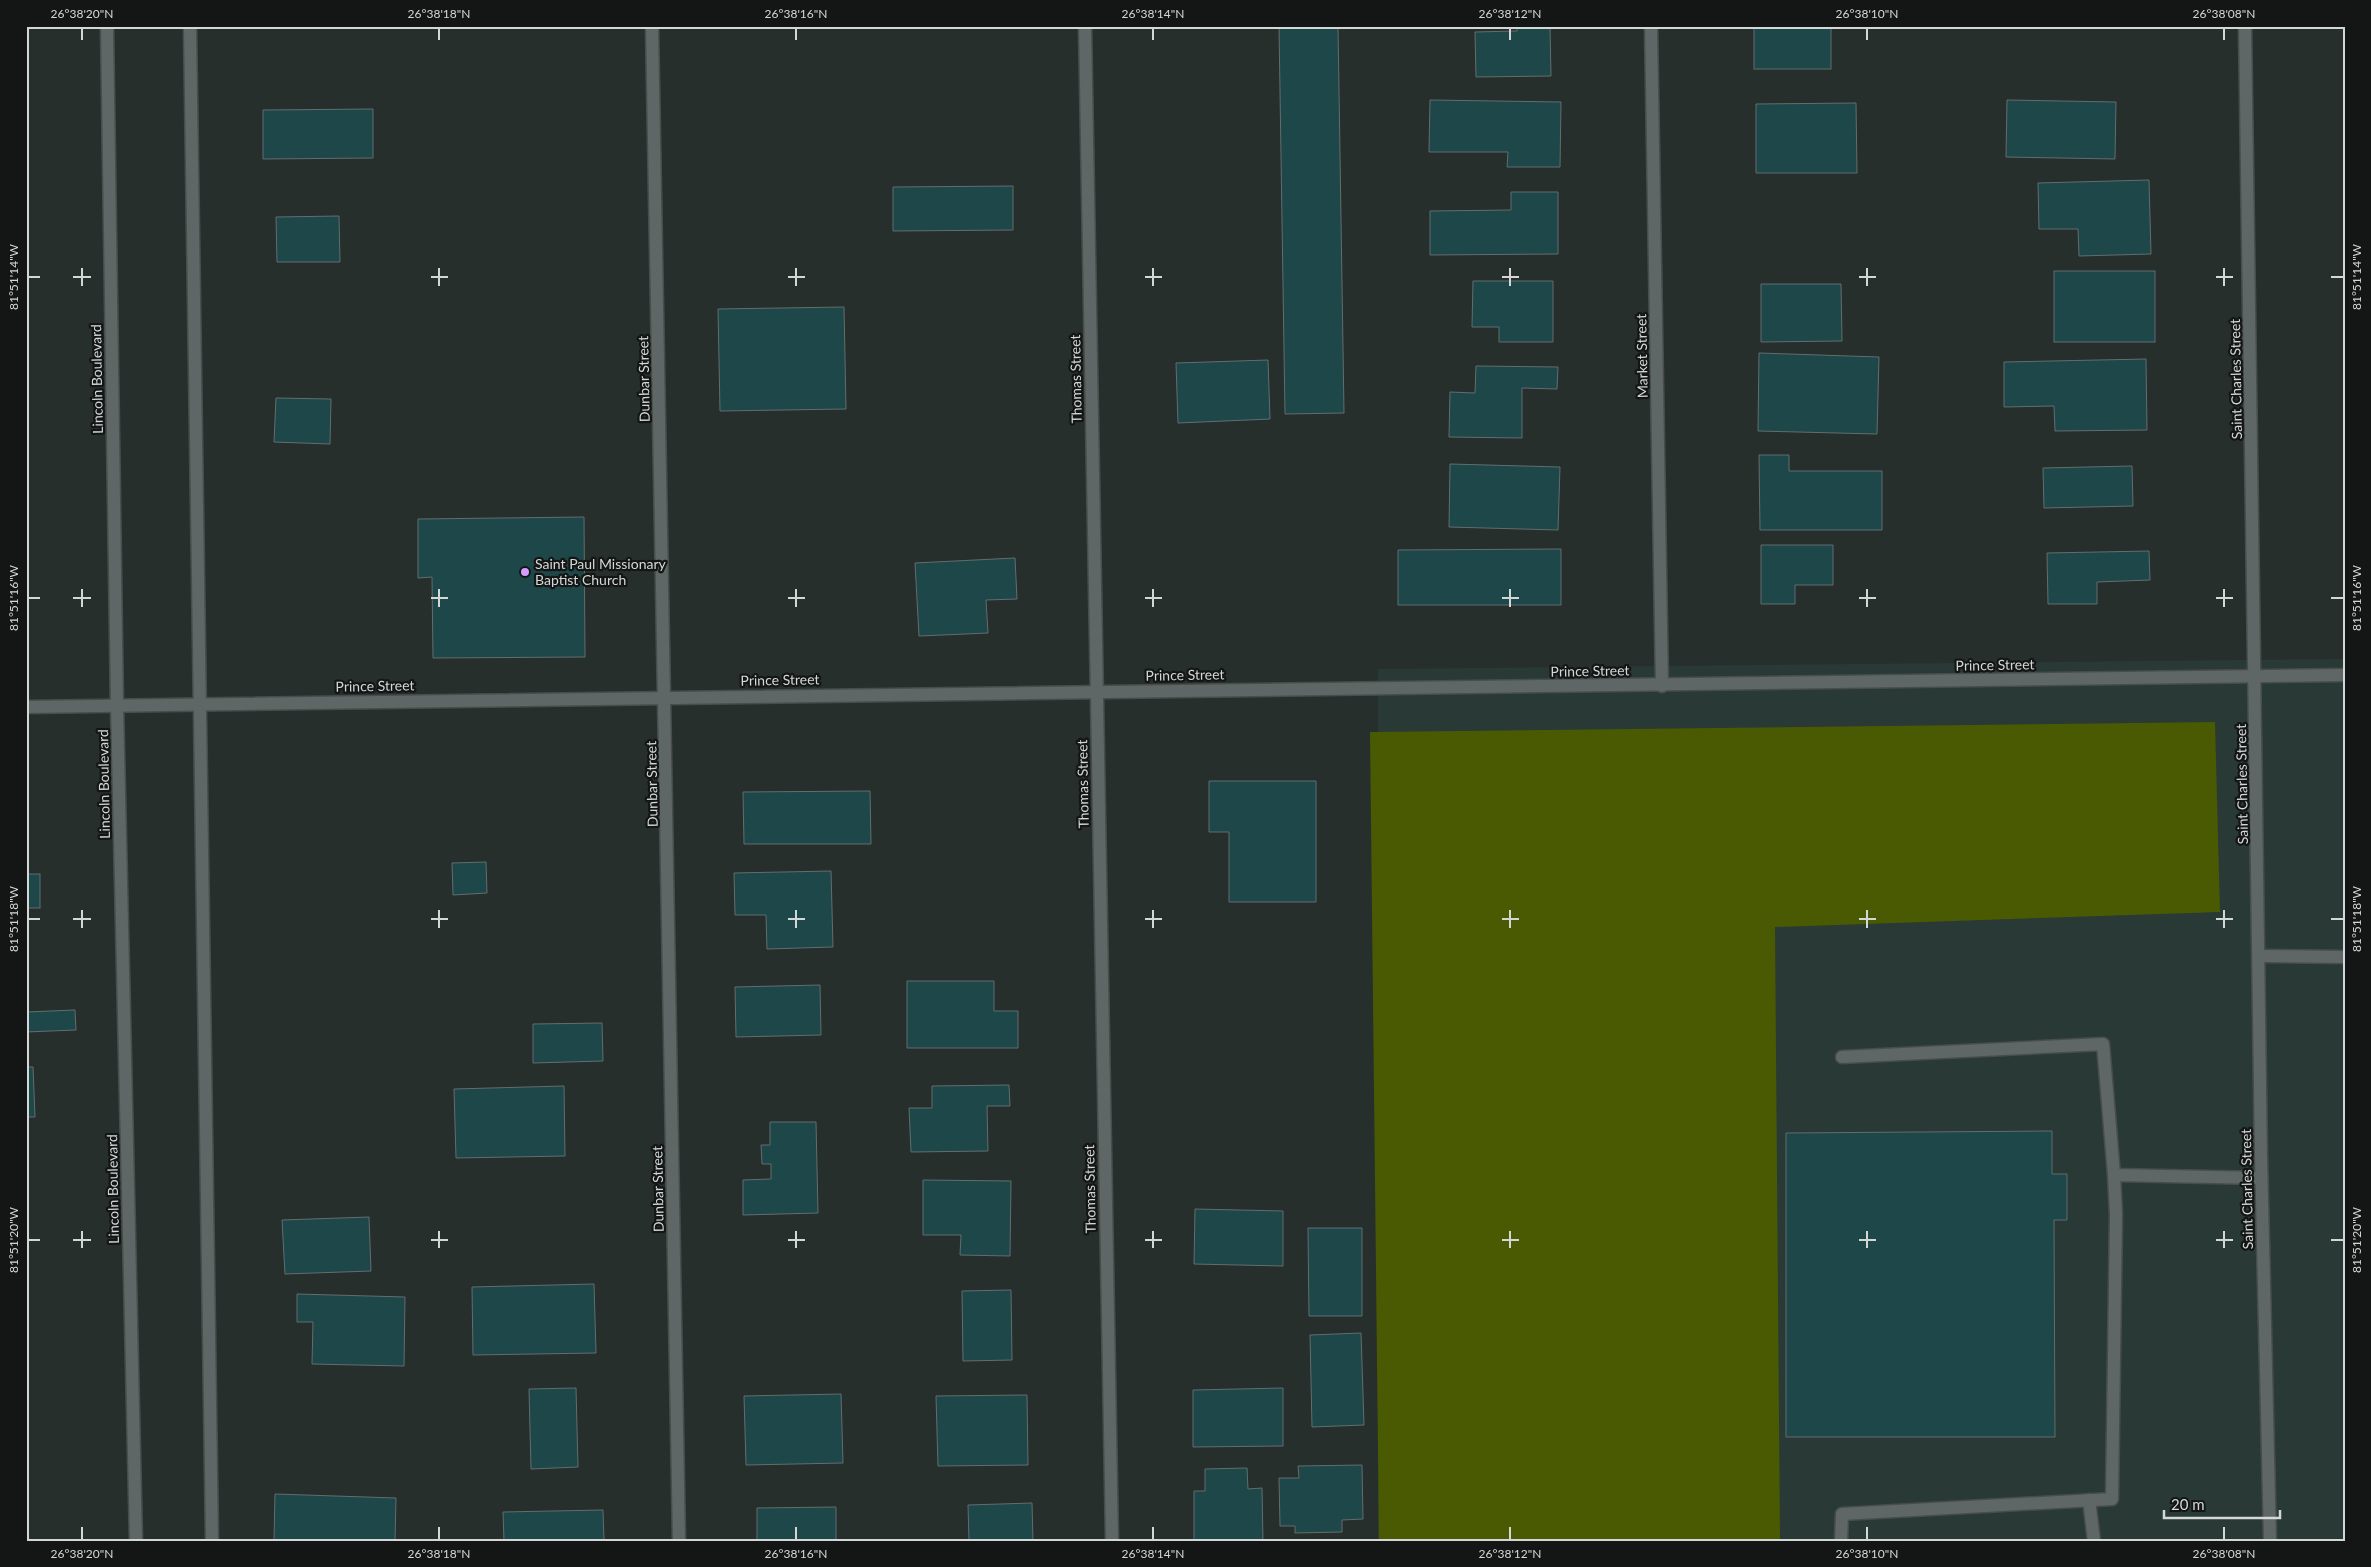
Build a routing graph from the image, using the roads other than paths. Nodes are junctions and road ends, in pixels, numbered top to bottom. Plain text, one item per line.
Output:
1 (107, 26) edge
2 (190, 26) edge
3 (652, 26) edge
4 (1085, 26) edge
5 (1651, 26) edge
6 (2245, 26) edge
7 (2345, 674) edge
8 (2256, 676) junction
9 (1662, 686) junction
10 (1096, 691) junction
11 (666, 697) junction
12 (200, 704) junction
13 (26, 706) edge
14 (117, 706) junction
15 (2259, 956) junction
16 (2345, 957) edge
17 (1842, 1058) dead end
18 (2114, 1175) junction
19 (2261, 1178) junction
20 (2089, 1500) junction
21 (136, 1541) edge
22 (212, 1541) edge
23 (679, 1541) edge
24 (1112, 1541) edge
25 (1842, 1541) edge
26 (2094, 1541) edge
27 (2270, 1541) edge

1 - 14 street, Lincoln Boulevard
2 - 12 street
3 - 11 street, Dunbar Street
4 - 10 street, Thomas Street
5 - 9 street, Market Street
6 - 8 street, Saint Charles Street
7 - 8 street, Prince Street
8 - 9 street, Prince Street
8 - 15 street, Saint Charles Street
9 - 10 street, Prince Street
10 - 11 street, Prince Street
10 - 24 street, Thomas Street
11 - 12 street, Prince Street
11 - 23 street, Dunbar Street
12 - 14 street, Prince Street
12 - 22 street
13 - 14 street, Prince Street
14 - 21 street, Lincoln Boulevard
15 - 16 street
15 - 19 street, Saint Charles Street
17 - 18 street
18 - 19 street
18 - 20 street
19 - 27 street, Saint Charles Street
20 - 25 street
20 - 26 street

